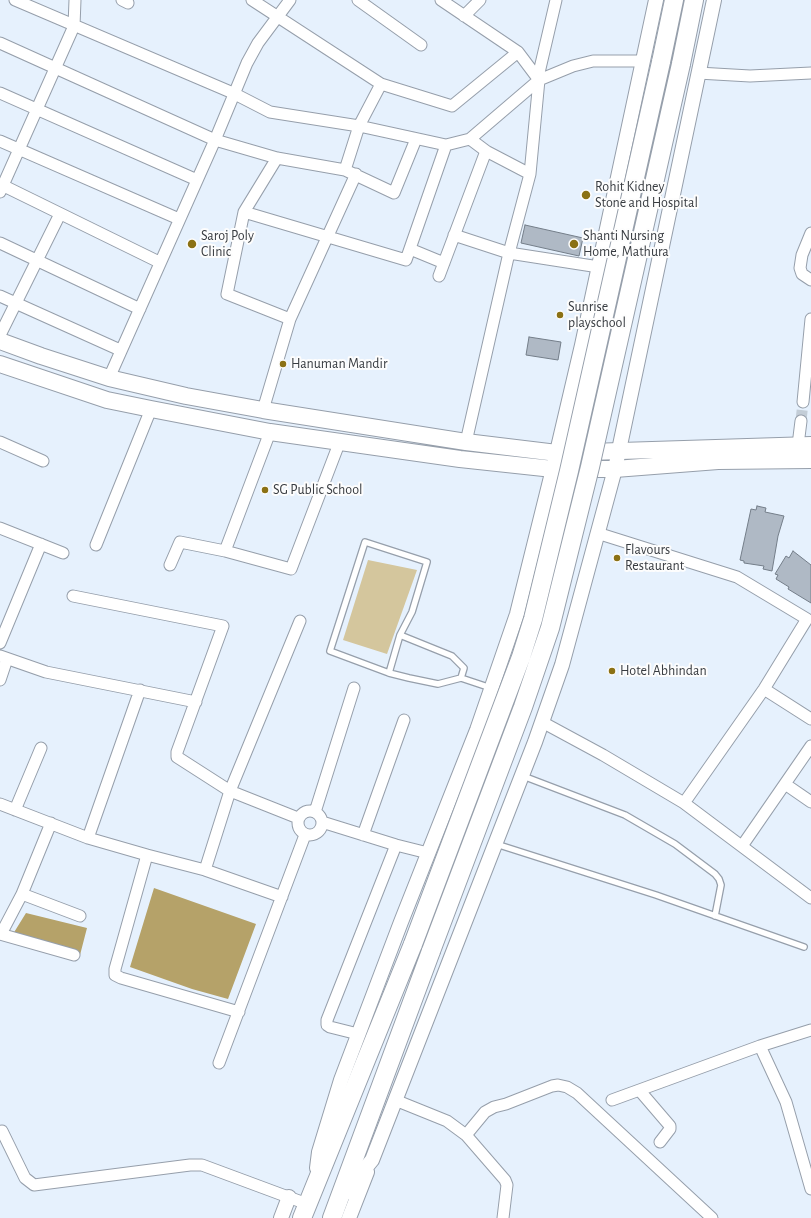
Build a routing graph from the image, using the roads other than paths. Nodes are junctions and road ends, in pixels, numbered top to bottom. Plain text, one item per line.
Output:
1 (15, 0) edge
2 (75, 0) edge
3 (252, 0) edge
4 (290, 0) edge
5 (358, 0) edge
6 (441, 0) edge
7 (480, 0) edge
8 (556, 0) edge
9 (656, 0) edge
10 (674, 0) edge
11 (694, 0) edge
12 (714, 0) edge
13 (279, 16) junction
14 (464, 16) junction
15 (74, 26) junction
16 (0, 43) edge
17 (421, 46) dead end
18 (518, 52) junction
19 (643, 61) junction
20 (55, 67) junction
21 (698, 73) junction
22 (811, 73) edge
23 (539, 78) junction
24 (381, 84) junction
25 (0, 93) edge
26 (233, 93) junction
27 (37, 110) junction
28 (359, 126) junction
29 (470, 138) junction
30 (416, 139) junction
31 (215, 140) junction
32 (0, 141) edge
33 (446, 145) junction
34 (19, 150) junction
35 (486, 151) junction
36 (277, 158) junction
37 (345, 170) junction
38 (356, 174) junction
39 (530, 174) junction
40 (197, 180) junction
41 (1, 187) edge
42 (244, 212) junction
43 (60, 214) junction
44 (179, 219) junction
45 (811, 233) edge
46 (454, 235) junction
47 (328, 237) junction
48 (0, 243) edge
49 (410, 249) junction
50 (509, 253) junction
51 (37, 260) junction
52 (160, 262) junction
53 (444, 263) junction
54 (599, 267) junction
55 (438, 276) dead end
56 (811, 280) edge
57 (0, 296) edge
58 (17, 303) junction
59 (140, 309) junction
60 (290, 319) junction
61 (811, 319) edge
62 (0, 335) edge
63 (0, 341) edge
64 (120, 350) junction
65 (0, 364) edge
66 (109, 378) junction
67 (803, 402) tunnel mouth
68 (152, 409) junction
69 (263, 410) junction
70 (801, 421) tunnel mouth
71 (270, 432) junction
72 (340, 441) junction
73 (0, 442) edge
74 (466, 442) junction
75 (805, 445) edge
76 (618, 452) junction
77 (557, 453) junction
78 (811, 460) edge
79 (43, 462) dead end
80 (553, 469) junction
81 (615, 469) junction
82 (0, 528) edge
83 (597, 533) junction
84 (41, 544) junction
85 (96, 544) dead end
86 (225, 551) junction
87 (63, 553) dead end
88 (170, 565) dead end
89 (73, 596) dead end
90 (300, 621) dead end
91 (809, 621) edge
92 (400, 635) junction
93 (0, 643) edge
94 (4, 658) edge
95 (389, 673) junction
96 (461, 678) junction
97 (0, 680) edge
98 (354, 688) dead end
99 (492, 688) junction
100 (764, 689) junction
101 (140, 690) junction
102 (196, 702) junction
103 (811, 719) edge
104 (404, 720) dead end
105 (542, 722) junction
106 (811, 746) edge
107 (41, 748) dead end
108 (521, 775) junction
109 (785, 784) junction
110 (230, 791) junction
111 (811, 802) edge
112 (684, 803) junction
113 (0, 804) edge
114 (15, 810) junction
115 (315, 812) junction
116 (298, 818) junction
117 (322, 822) junction
118 (51, 823) junction
119 (305, 835) junction
120 (363, 835) junction
121 (88, 838) junction
122 (494, 844) junction
123 (396, 846) junction
124 (742, 846) junction
125 (428, 853) junction
126 (147, 855) junction
127 (205, 870) junction
128 (22, 894) junction
129 (810, 896) edge
130 (282, 897) junction
131 (80, 916) dead end
132 (715, 916) junction
133 (0, 934) edge
134 (804, 946) dead end
135 (74, 955) dead end
136 (239, 1012) junction
137 (811, 1030) edge
138 (358, 1034) junction
139 (760, 1046) junction
140 (219, 1063) dead end
141 (640, 1091) junction
142 (395, 1100) junction
143 (612, 1100) dead end
144 (2, 1132) dead end
145 (466, 1135) junction
146 (660, 1142) dead end
147 (372, 1160) junction
148 (315, 1186) junction
149 (811, 1189) edge
150 (289, 1197) junction
151 (339, 1200) junction
152 (305, 1211) edge
153 (281, 1218) edge
154 (332, 1218) edge
155 (349, 1218) edge
156 (503, 1218) edge
157 (712, 1218) edge

1 - 15 street
2 - 15 street
3 - 13 street
4 - 13 street
5 - 17 street
6 - 14 street
7 - 14 street
8 - 23 street
9 - 19 street
10 - 148 highway, bridge
11 - 151 highway, bridge
12 - 21 street
13 - 24 street
13 - 26 street
14 - 18 street
15 - 20 street
15 - 26 street
16 - 20 street
18 - 23 street
18 - 24 street
19 - 23 street
19 - 54 street
20 - 27 street
20 - 31 street
21 - 22 street
21 - 76 street
23 - 29 street
23 - 39 street
24 - 28 street
25 - 27 street
26 - 28 street
26 - 31 street
27 - 34 street
27 - 40 street
28 - 30 street
28 - 37 street
29 - 33 street
29 - 35 street
30 - 33 street
30 - 38 street
31 - 36 street
31 - 40 street
32 - 34 street
33 - 49 street
34 - 41 street
34 - 44 street
35 - 39 street
35 - 46 street
36 - 37 street
36 - 42 street
37 - 38 street
38 - 47 street
39 - 50 street
40 - 44 street
41 - 43 street
42 - 47 street
42 - 60 street
43 - 51 street
43 - 52 street
44 - 52 street
45 - 56 street
46 - 50 street
46 - 53 street
47 - 49 street
47 - 60 street
48 - 51 street
49 - 53 street
50 - 54 street
50 - 74 street
51 - 58 street
51 - 59 street
52 - 59 street
53 - 55 street
54 - 77 street
57 - 58 street
58 - 62 street
58 - 64 street
59 - 64 street
60 - 69 street
61 - 67 street
63 - 66 main road
64 - 66 street
65 - 68 main road
66 - 69 main road
68 - 71 main road
68 - 85 street
69 - 74 main road
70 - 75 street
71 - 72 main road
71 - 86 street
72 - 80 main road
72 - 86 street
73 - 79 street
74 - 77 main road
75 - 76 main road
76 - 77 main road
76 - 81 street
77 - 80 street
78 - 81 main road
80 - 81 main road
80 - 99 street
81 - 83 street
82 - 84 street
83 - 91 street
83 - 105 street
84 - 87 street
84 - 93 street
86 - 88 street
89 - 102 street
90 - 110 street
91 - 100 street
92 - 95 lane
92 - 95 lane
92 - 96 lane
94 - 97 street
94 - 101 street
95 - 96 lane
96 - 99 lane
98 - 115 street
99 - 125 street
100 - 103 street
100 - 112 street
101 - 102 street
101 - 121 street
102 - 110 street
104 - 120 street
105 - 108 street
105 - 112 street
106 - 109 street
107 - 114 street
108 - 122 street
108 - 132 lane
109 - 111 street
109 - 124 street
110 - 116 street
110 - 127 street
112 - 124 street
113 - 114 street
114 - 118 street
115 - 116 street
115 - 117 street
116 - 119 street
117 - 119 street
117 - 120 street
118 - 121 street
118 - 128 street
119 - 130 street
120 - 123 street
121 - 126 street
122 - 132 lane
122 - 142 street
123 - 125 street
123 - 138 street
124 - 129 street
125 - 138 street
126 - 127 street
126 - 136 street
127 - 130 street
128 - 131 street
128 - 133 street
130 - 136 street
132 - 134 lane
133 - 135 street
136 - 140 street
137 - 139 street
138 - 148 street
139 - 141 street
139 - 149 street
141 - 143 street
141 - 146 street
142 - 145 street
142 - 147 street
144 - 150 street
145 - 156 street
145 - 157 street
147 - 151 street
147 - 155 street
148 - 152 highway
150 - 152 street
150 - 153 street
151 - 154 highway

